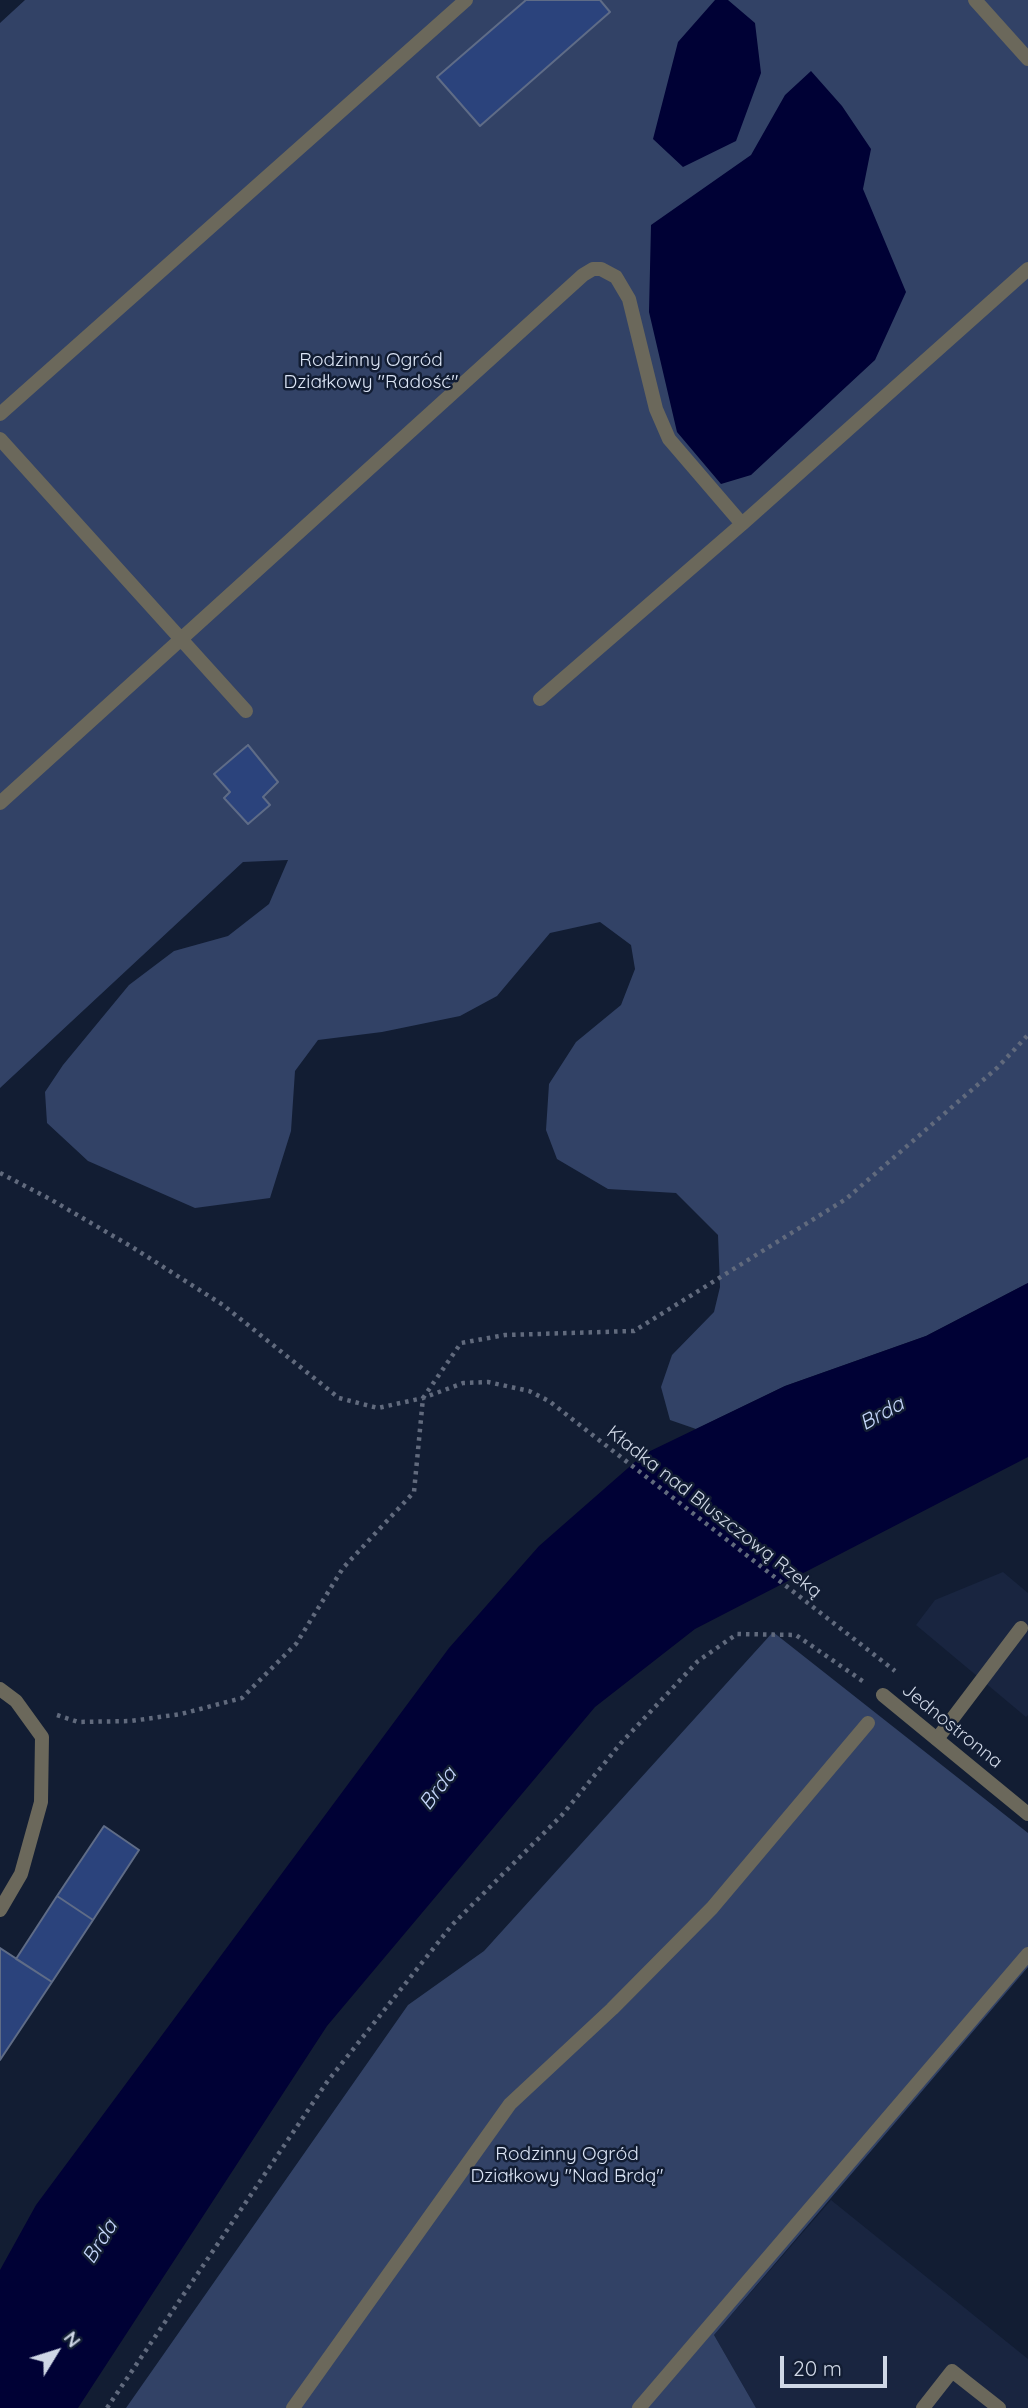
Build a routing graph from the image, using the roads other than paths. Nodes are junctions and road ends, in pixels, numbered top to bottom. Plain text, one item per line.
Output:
1 (466, 0) edge
2 (975, 0) edge
3 (1028, 59) edge
4 (1028, 269) edge
5 (0, 414) edge
6 (0, 439) edge
7 (742, 524) junction
8 (180, 639) junction
9 (540, 699) dead end
10 (246, 711) dead end
11 (0, 803) edge
12 (1021, 1628) dead end
13 (0, 1689) edge
14 (883, 1695) road end
15 (869, 1723) dead end
16 (937, 1739) junction
17 (1028, 1814) edge
18 (0, 1910) edge
19 (1028, 1954) edge
20 (293, 2408) edge
21 (639, 2408) edge
22 (923, 2408) edge
23 (999, 2408) edge

1 - 5 street
2 - 3 street
4 - 7 street
6 - 8 street
7 - 8 street
7 - 9 street
8 - 10 street
8 - 11 street
12 - 16 street
13 - 18 street
14 - 16 street, Jednostronna
15 - 20 street
16 - 17 street, Jednostronna
19 - 21 street
22 - 23 street

